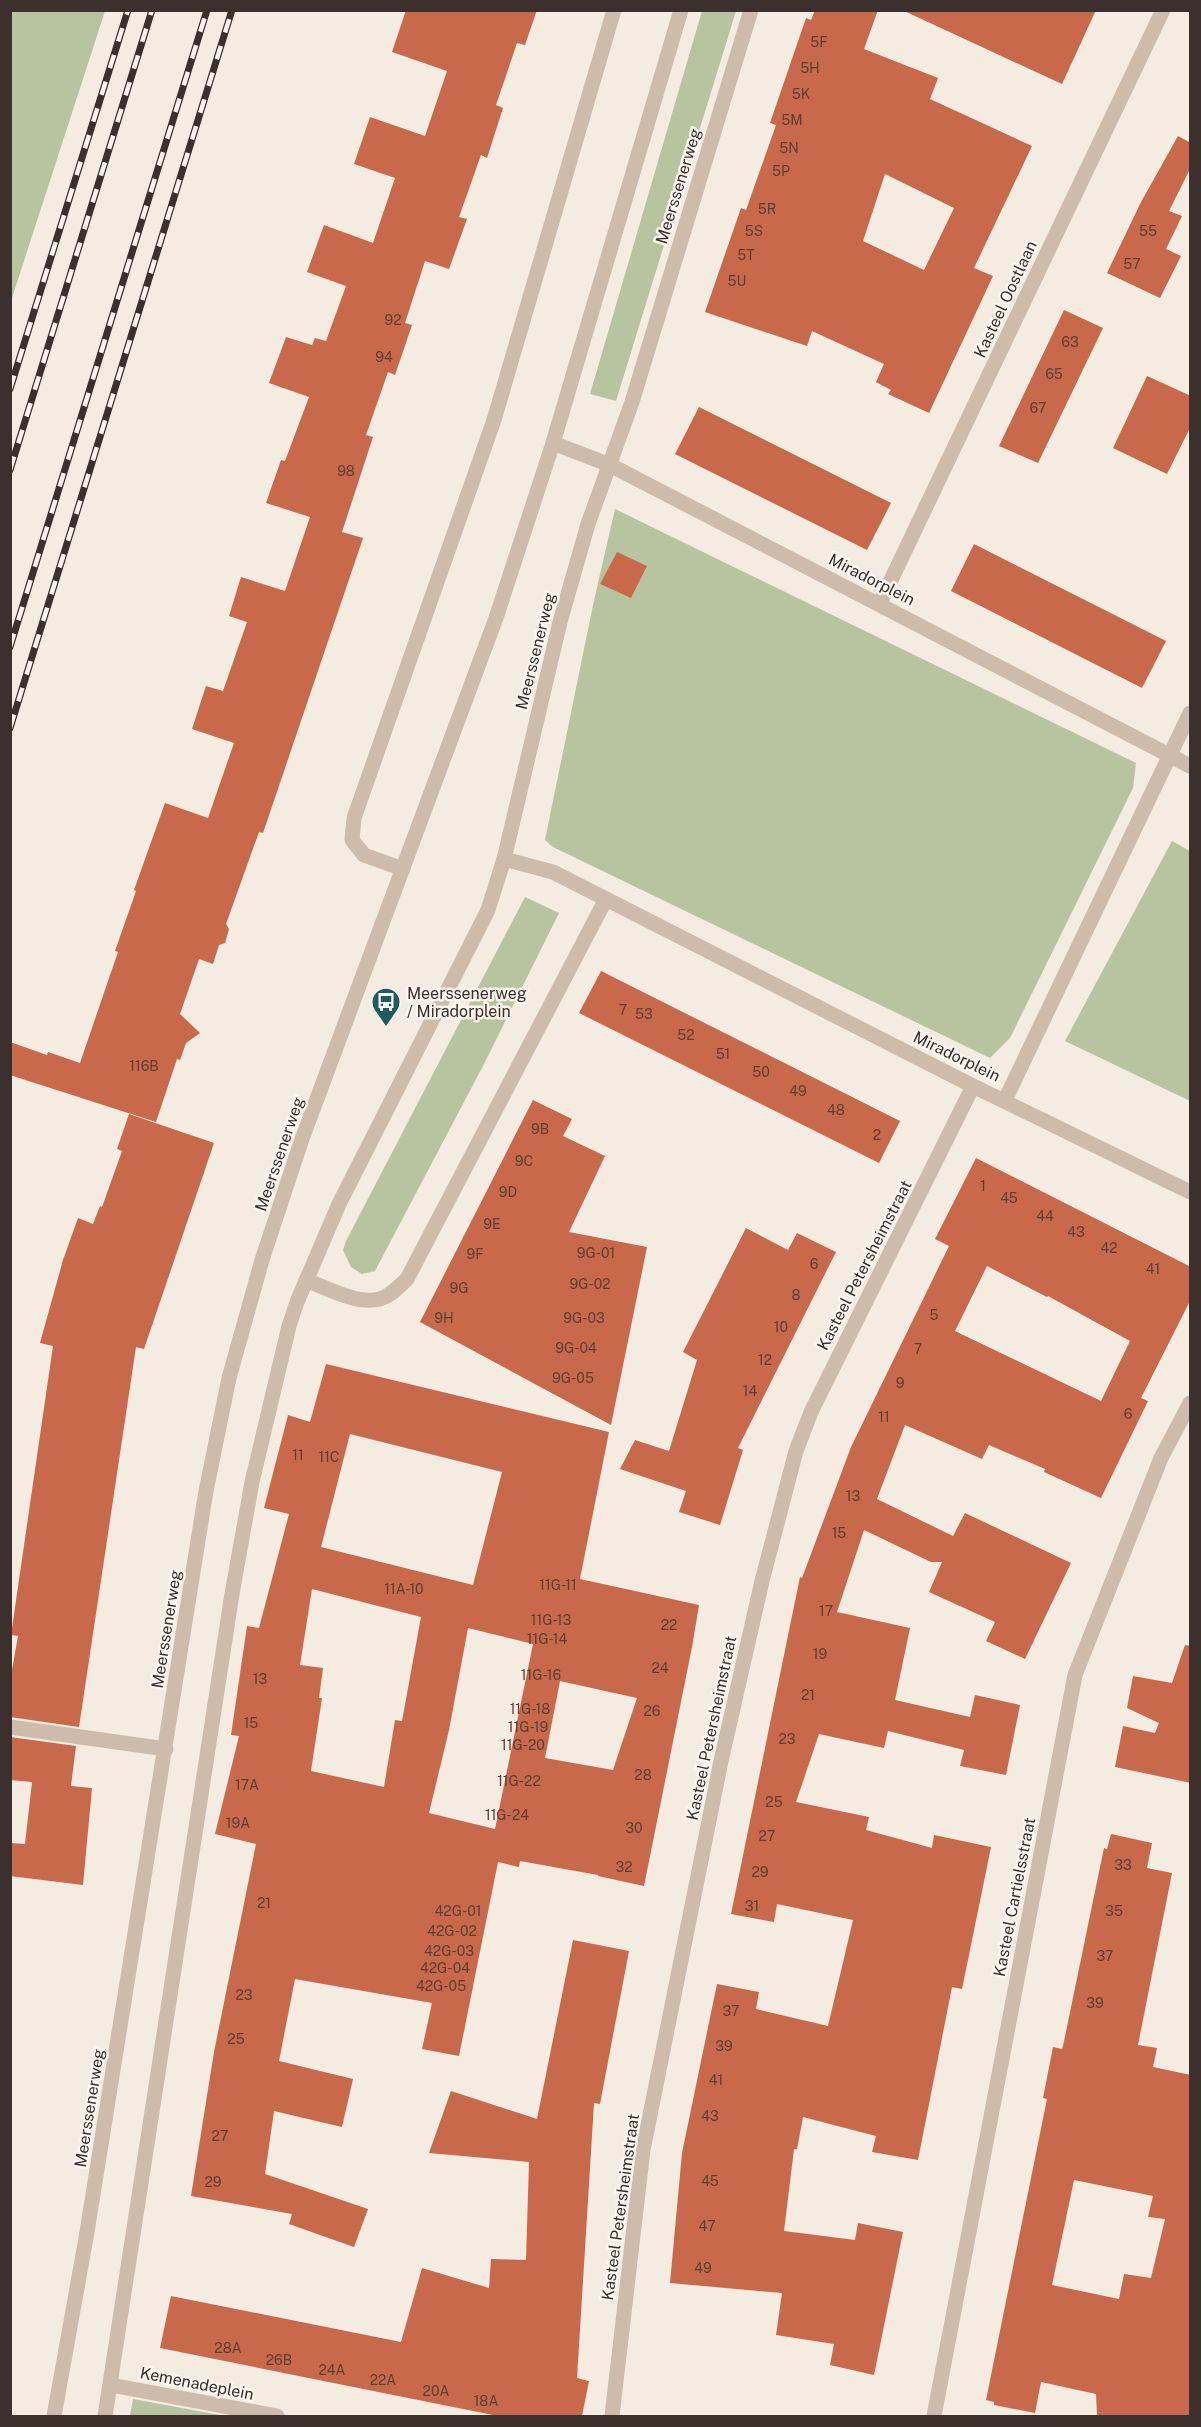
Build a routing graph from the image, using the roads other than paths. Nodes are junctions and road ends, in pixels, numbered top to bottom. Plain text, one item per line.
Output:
1 (614, 10) edge
2 (681, 10) edge
3 (751, 10) edge
4 (1163, 10) edge
5 (553, 443) junction
6 (610, 465) junction
7 (880, 603) junction
8 (1191, 713) edge
9 (1170, 756) junction
10 (1191, 766) edge
11 (504, 859) junction
12 (403, 869) junction
13 (606, 899) junction
14 (973, 1086) junction
15 (1005, 1100) junction
16 (1191, 1192) edge
17 (306, 1280) junction
18 (1191, 1402) edge
19 (10, 1727) edge
20 (166, 1749) junction
21 (111, 2385) junction
22 (54, 2416) edge
23 (105, 2416) edge
24 (277, 2416) edge
25 (612, 2416) edge
26 (934, 2416) edge

1 - 12 street
2 - 5 street, Meerssenerweg
3 - 6 street, Meerssenerweg
4 - 7 street, Kasteel Oostlaan
5 - 6 street, Miradorplein
5 - 12 street, Meerssenerweg
6 - 7 street, Miradorplein
6 - 11 street, Meerssenerweg
7 - 9 street, Miradorplein
8 - 9 street
9 - 10 street, Miradorplein
9 - 15 street, Miradorplein
11 - 13 street, Miradorplein
11 - 17 street, Meerssenerweg
12 - 20 street, Meerssenerweg
13 - 14 street, Miradorplein
13 - 17 street
14 - 15 street, Miradorplein
14 - 25 street, Kasteel Petersheimstraat
15 - 16 street, Miradorplein
17 - 21 street, Meerssenerweg
18 - 26 street, Kasteel Cartielsstraat
19 - 20 street
20 - 22 street, Meerssenerweg
21 - 23 street, Meerssenerweg
21 - 24 street, Kemenadeplein

